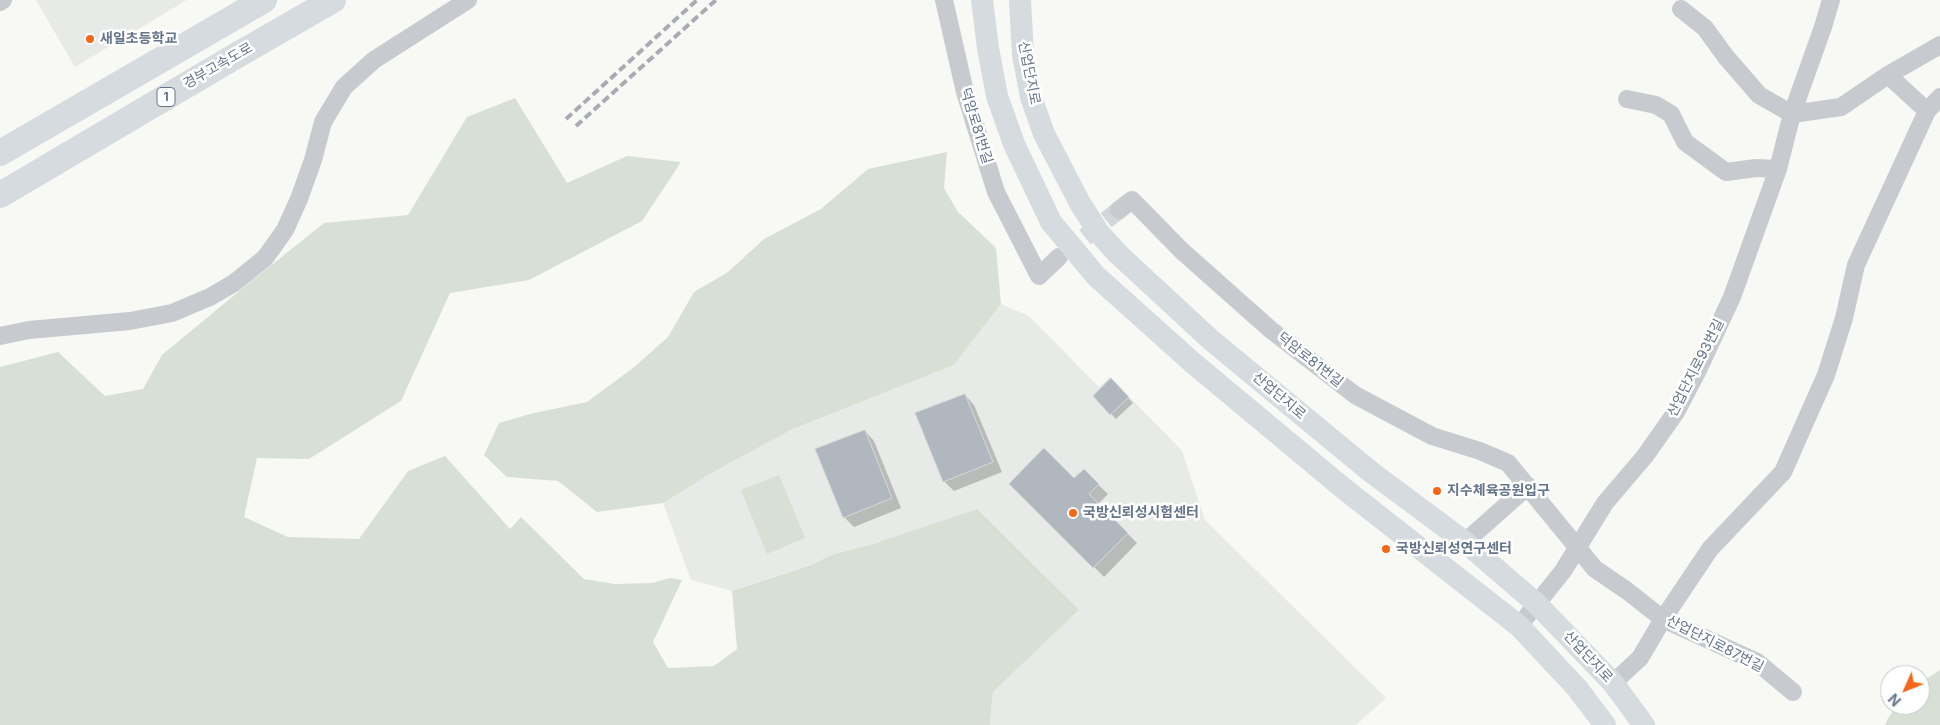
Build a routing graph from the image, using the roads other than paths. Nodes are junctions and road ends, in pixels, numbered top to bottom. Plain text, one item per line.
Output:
1 (3, 0) edge
2 (251, 0) edge
3 (264, 0) edge
4 (334, 0) edge
5 (468, 0) edge
6 (944, 0) edge
7 (982, 0) edge
8 (1020, 0) edge
9 (1831, 0) edge
10 (0, 2) edge
11 (1680, 9) dead end
12 (215, 27) junction
13 (1940, 45) edge
14 (1888, 75) junction
15 (1940, 97) edge
16 (1627, 99) dead end
17 (1928, 111) junction
18 (1792, 114) junction
19 (0, 153) edge
20 (1778, 169) junction
21 (0, 195) edge
22 (1119, 210) tunnel mouth
23 (1059, 258) tunnel mouth
24 (0, 336) edge
25 (1528, 486) junction
26 (1465, 542) junction
27 (1578, 545) junction
28 (1538, 604) junction
29 (1663, 619) junction
30 (1520, 626) junction
31 (1613, 683) junction
32 (1793, 692) dead end
33 (1605, 725) edge
34 (1644, 725) edge

1 - 10 street
2 - 12 highway
3 - 12 highway
4 - 21 highway, 경부고속도로 / 1
5 - 24 street
6 - 23 street, 덕암로81번길
7 - 30 main road
8 - 26 main road, 산업단지로
9 - 18 street, 산업단지로93번길
11 - 18 street
12 - 19 highway
13 - 14 street
14 - 17 street
14 - 18 street
15 - 17 street
16 - 20 street
17 - 29 street
18 - 20 street, 산업단지로93번길
20 - 27 street, 산업단지로93번길
22 - 25 street, 덕암로81번길
25 - 26 street
25 - 27 street, 산업단지로87번길
26 - 28 main road, 산업단지로
27 - 28 street, 산업단지로93번길
27 - 29 street, 산업단지로87번길
28 - 30 street, 산업단지로93번길
28 - 31 main road, 산업단지로
29 - 31 street
29 - 32 street, 산업단지로87번길
30 - 33 main road
31 - 34 main road, 산업단지로

